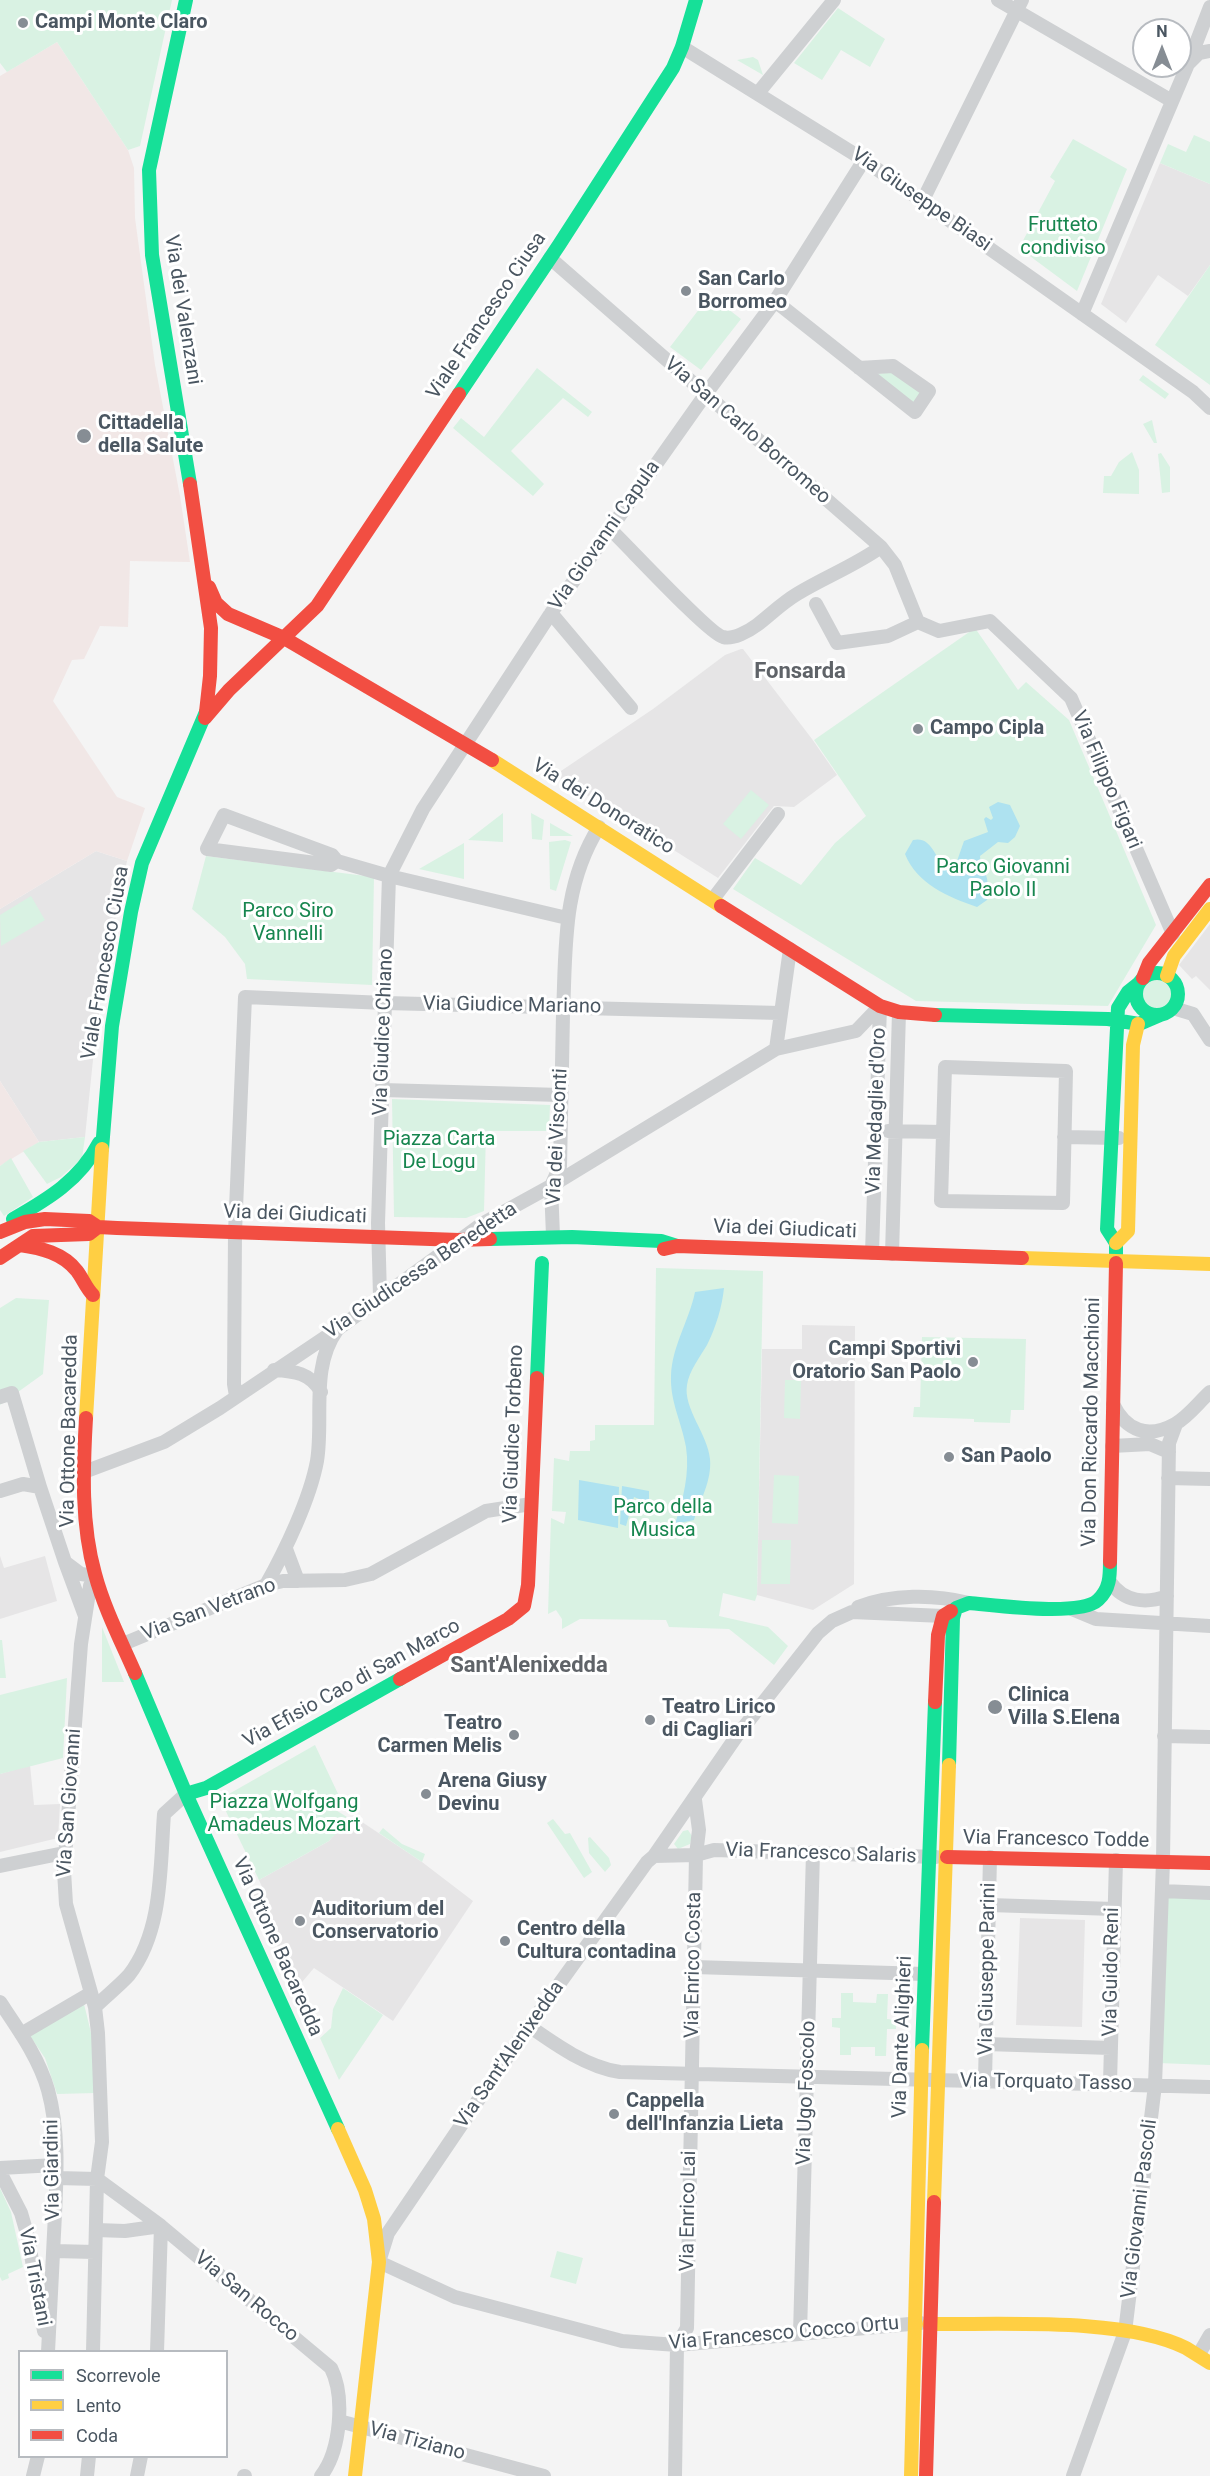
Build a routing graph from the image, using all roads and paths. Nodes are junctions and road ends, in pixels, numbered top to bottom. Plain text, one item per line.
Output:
1 (186, 0) edge
2 (696, 0) edge
3 (834, 0) edge
4 (998, 0) edge
5 (1019, 5) edge
6 (1210, 7) edge
7 (682, 47) junction
8 (1209, 49) edge
9 (1192, 54) edge
10 (1192, 60) edge
11 (1182, 78) edge
12 (758, 93) junction
13 (1172, 101) junction
14 (864, 160) junction
15 (923, 200) junction
16 (550, 258) junction
17 (775, 301) junction
18 (1082, 314) junction
19 (859, 368) junction
20 (705, 395) junction
21 (1210, 408) edge
22 (610, 529) junction
23 (881, 547) junction
24 (204, 569) junction
25 (816, 604) dead end
26 (551, 614) junction
27 (918, 622) junction
28 (211, 628) joint
29 (284, 638) junction
30 (631, 708) dead end
31 (205, 718) junction
32 (466, 744) junction
33 (778, 814) dead end
34 (599, 827) junction
35 (337, 861) junction
36 (389, 876) junction
37 (1210, 885) edge
38 (713, 899) junction
39 (1210, 909) edge
40 (567, 918) junction
41 (1173, 934) junction
42 (790, 949) junction
43 (1167, 976) junction
44 (1140, 981) junction
45 (385, 1003) junction
46 (880, 1006) junction
47 (564, 1007) junction
48 (1173, 1008) junction
49 (899, 1012) junction
50 (780, 1013) junction
51 (1160, 1015) junction
52 (1116, 1020) junction
53 (1138, 1024) junction
54 (856, 1030) junction
55 (879, 1034) junction
56 (1210, 1040) edge
57 (776, 1049) junction
58 (382, 1090) junction
59 (561, 1095) junction
60 (876, 1130) junction
61 (895, 1131) junction
62 (943, 1132) junction
63 (103, 1135) junction
64 (1064, 1137) junction
65 (1111, 1138) junction
66 (1131, 1138) junction
67 (874, 1182) junction
68 (894, 1182) junction
69 (551, 1186) junction
70 (98, 1227) junction
71 (2, 1231) edge
72 (235, 1232) junction
73 (554, 1236) junction
74 (378, 1237) junction
75 (459, 1240) junction
76 (491, 1240) junction
77 (1116, 1243) junction
78 (20, 1245) junction
79 (677, 1246) junction
80 (872, 1253) junction
81 (892, 1254) junction
82 (0, 1258) edge
83 (1115, 1262) junction
84 (542, 1263) junction
85 (1210, 1264) edge
86 (93, 1295) junction
87 (380, 1296) junction
88 (339, 1328) junction
89 (274, 1370) junction
90 (321, 1392) junction
91 (1210, 1392) edge
92 (236, 1396) junction
93 (0, 1397) edge
94 (1113, 1402) junction
95 (1176, 1424) junction
96 (1112, 1446) junction
97 (1169, 1452) junction
98 (84, 1472) junction
99 (1168, 1478) junction
100 (1210, 1479) edge
101 (40, 1487) junction
102 (0, 1491) edge
103 (531, 1504) junction
104 (286, 1549) junction
105 (65, 1562) junction
106 (95, 1576) junction
107 (298, 1581) junction
108 (1110, 1582) junction
109 (266, 1585) junction
110 (1167, 1596) junction
111 (962, 1605) junction
112 (524, 1606) joint
113 (1070, 1609) junction
114 (852, 1612) junction
115 (943, 1616) junction
116 (85, 1617) junction
117 (1167, 1623) junction
118 (1210, 1626) edge
119 (123, 1644) junction
120 (1164, 1736) junction
121 (1210, 1737) edge
122 (191, 1793) junction
123 (694, 1800) junction
124 (813, 1852) junction
125 (64, 1853) junction
126 (696, 1855) junction
127 (654, 1856) junction
128 (929, 1857) junction
129 (948, 1857) junction
130 (990, 1857) junction
131 (1116, 1860) junction
132 (1163, 1861) junction
133 (1210, 1863) edge
134 (0, 1866) edge
135 (1162, 1891) junction
136 (1210, 1893) edge
137 (989, 1905) junction
138 (1114, 1909) junction
139 (694, 1967) junction
140 (812, 1970) junction
141 (925, 1974) junction
142 (93, 2000) junction
143 (0, 2002) edge
144 (529, 2026) junction
145 (21, 2034) junction
146 (986, 2044) junction
147 (1111, 2048) junction
148 (691, 2074) junction
149 (807, 2078) junction
150 (921, 2080) junction
151 (938, 2080) junction
152 (985, 2080) junction
153 (1110, 2084) junction
154 (1155, 2085) junction
155 (1210, 2087) edge
156 (0, 2170) edge
157 (57, 2171) junction
158 (97, 2179) junction
159 (161, 2226) junction
160 (96, 2230) junction
161 (54, 2251) junction
162 (95, 2252) junction
163 (379, 2262) junction
164 (914, 2323) junction
165 (929, 2324) junction
166 (1125, 2332) junction
167 (800, 2334) junction
168 (1210, 2335) edge
169 (677, 2346) junction
170 (48, 2350) edge
171 (48, 2350) edge
172 (93, 2350) edge
173 (157, 2350) edge
174 (1205, 2359) edge
175 (339, 2421) junction
176 (359, 2427) junction
177 (38, 2458) edge
178 (89, 2458) edge
179 (141, 2458) edge
180 (33, 2476) edge
181 (87, 2476) edge
182 (137, 2476) edge
183 (321, 2476) edge
184 (355, 2476) edge
185 (544, 2476) edge
186 (675, 2476) edge
187 (911, 2476) edge
188 (926, 2476) edge
189 (1073, 2476) edge

1 - 24 street, Via dei Valenzani
2 - 7 street, Viale Francesco Ciusa
3 - 12 street
4 - 5 street
5 - 13 street
5 - 15 street
6 - 9 street
7 - 12 street, Via Giuseppe Biasi
7 - 16 street, Viale Francesco Ciusa
8 - 10 street
11 - 13 street
12 - 14 street, Via Giuseppe Biasi
13 - 18 street
14 - 15 street, Via Giuseppe Biasi
14 - 17 street, Via Giovanni Capula
15 - 18 street, Via Giuseppe Biasi
16 - 20 street, Via San Carlo Borromeo
16 - 29 street, Viale Francesco Ciusa
17 - 19 street
17 - 20 street, Via Giovanni Capula
18 - 21 street, Via Giuseppe Biasi
19 - 19 street
20 - 22 street, Via Giovanni Capula
20 - 23 street, Via San Carlo Borromeo
22 - 23 street
22 - 26 street, Via Giovanni Capula
23 - 27 street, Via San Carlo Borromeo
24 - 28 street, Via dei Valenzani
24 - 29 street
25 - 27 street
26 - 30 street
26 - 32 street, Via Giovanni Capula
27 - 41 street, Via Filippo Figari
28 - 31 street, Viale Francesco Ciusa
29 - 31 street, Viale Francesco Ciusa
29 - 32 street, Via dei Donoratico
31 - 63 street, Viale Francesco Ciusa
32 - 34 street, Via dei Donoratico
32 - 36 street, Via Giovanni Capula
33 - 38 street
34 - 38 street, Via dei Donoratico
34 - 40 street, Via dei Visconti
35 - 35 street
35 - 36 street
36 - 40 street
36 - 45 street, Via Giudice Chiano
37 - 41 street
38 - 42 street, Via dei Donoratico
39 - 43 street
40 - 47 street, Via dei Visconti
41 - 44 street
42 - 46 street, Via dei Donoratico
42 - 50 street
43 - 44 street
43 - 48 street
44 - 51 street
44 - 52 street
45 - 47 street, Via Giudice Mariano
45 - 58 street, Via Giudice Chiano
45 - 72 street, Via Giudice Mariano
46 - 49 street, Via dei Donoratico
46 - 54 street
46 - 55 street, Via Medaglie d'Oro
47 - 50 street, Via Giudice Mariano
47 - 59 street, Via dei Visconti
48 - 51 street
48 - 56 street
49 - 52 street, Via dei Donoratico
49 - 61 street, Via Medaglie d'Oro
50 - 57 street
51 - 53 street
52 - 53 street, Via dei Donoratico
52 - 65 street
53 - 66 street
54 - 55 street, Via Giudicessa Benedetta
54 - 57 street, Via Giudicessa Benedetta
55 - 60 street, Via Medaglie d'Oro
57 - 69 street, Via Giudicessa Benedetta
58 - 59 street
58 - 74 street, Via Giudice Chiano
59 - 69 street, Via dei Visconti
60 - 61 street
60 - 67 street, Via Medaglie d'Oro
61 - 62 street
61 - 68 street, Via Medaglie d'Oro
62 - 64 street
62 - 64 street
63 - 70 street, Viale Francesco Ciusa
63 - 71 street
64 - 65 street
65 - 66 street
65 - 77 street
66 - 77 street
67 - 68 street
67 - 80 street, Via Medaglie d'Oro
68 - 81 street, Via Medaglie d'Oro
69 - 73 street, Via dei Visconti
69 - 75 street, Via Giudicessa Benedetta
70 - 71 street
70 - 72 street, Via dei Giudicati
70 - 78 street
70 - 86 street, Via Ottone Bacaredda
72 - 74 street, Via dei Giudicati
72 - 92 street
73 - 76 street, Via dei Giudicati
73 - 79 street, Via dei Giudicati
74 - 75 street, Via dei Giudicati
74 - 87 street, Via Giudice Chiano
75 - 76 street, Via dei Giudicati
75 - 87 street, Via Giudicessa Benedetta
76 - 84 street, Via dei Giudicati
77 - 83 street, Via Don Riccardo Macchioni
78 - 82 street
78 - 86 street
79 - 80 street, Via dei Giudicati
79 - 84 street, Via dei Giudicati
80 - 81 street, Via dei Giudicati
81 - 83 street, Via dei Giudicati
83 - 85 street, Via dei Giudicati
83 - 94 street, Via Don Riccardo Macchioni
84 - 103 street, Via Giudice Torbeno
86 - 98 street, Via Ottone Bacaredda
87 - 88 street, Via Giudicessa Benedetta
88 - 89 street, Via Giudicessa Benedetta
88 - 90 street
89 - 90 street
89 - 92 street, Via Giudicessa Benedetta
90 - 104 street
91 - 95 street
92 - 98 street, Via Giudicessa Benedetta
93 - 101 street
94 - 95 street
94 - 96 street, Via Don Riccardo Macchioni
95 - 97 street, Via Giovanni Pascoli
96 - 97 street
96 - 108 street, Via Don Riccardo Macchioni
97 - 99 street, Via Giovanni Pascoli
98 - 106 street, Via Ottone Bacaredda
99 - 100 street
99 - 110 street, Via Giovanni Pascoli
101 - 102 street
101 - 105 street
103 - 107 street, Via San Vetrano
103 - 112 street, Via Giudice Torbeno
104 - 107 street
104 - 109 street
105 - 106 street
105 - 116 street
106 - 116 street, Via San Giovanni
106 - 119 street, Via Ottone Bacaredda
107 - 109 street, Via San Vetrano
108 - 110 street
108 - 113 street
109 - 119 street, Via San Vetrano
110 - 117 street, Via Giovanni Pascoli
111 - 113 street
111 - 114 street
111 - 115 street
111 - 129 street, Via Dante Alighieri
112 - 122 street, Via Efisio Cao di San Marco
113 - 117 street
114 - 115 street
114 - 123 street, Via Sant'Alenixedda
115 - 128 street, Via Dante Alighieri
116 - 125 street, Via San Giovanni
117 - 118 street
117 - 120 street, Via Giovanni Pascoli
119 - 122 street, Via Ottone Bacaredda
120 - 121 street
120 - 132 street, Via Giovanni Pascoli
122 - 142 street
122 - 163 street, Via Ottone Bacaredda
123 - 126 street
123 - 127 street, Via Sant'Alenixedda
124 - 126 street, Via Francesco Salaris
124 - 128 street, Via Francesco Salaris
124 - 140 street, Via Ugo Foscolo
125 - 134 street
125 - 142 street, Via San Giovanni
126 - 127 street
126 - 139 street, Via Enrico Costa
127 - 144 street, Via Sant'Alenixedda
128 - 129 street, Via Francesco Salaris
128 - 141 street, Via Dante Alighieri
129 - 130 street, Via Francesco Todde
129 - 151 street, Via Dante Alighieri
130 - 131 street, Via Francesco Todde
130 - 137 street, Via Giuseppe Parini
131 - 132 street, Via Francesco Todde
131 - 138 street, Via Guido Reni
132 - 133 street, Via Francesco Todde
132 - 135 street, Via Giovanni Pascoli
135 - 136 street
135 - 154 street, Via Giovanni Pascoli
137 - 138 street
137 - 146 street, Via Giuseppe Parini
138 - 147 street, Via Guido Reni
139 - 140 street
139 - 148 street, Via Enrico Costa
140 - 141 street
140 - 149 street, Via Ugo Foscolo
141 - 150 street, Via Dante Alighieri
142 - 145 street
142 - 158 street, Via San Giovanni
143 - 145 street, Via Giardini
144 - 148 street, Via Torquato Tasso
144 - 163 street, Via Sant'Alenixedda
145 - 157 street, Via Giardini
146 - 147 street
146 - 152 street, Via Giuseppe Parini
147 - 153 street, Via Guido Reni
148 - 149 street, Via Torquato Tasso
148 - 169 street, Via Enrico Lai
149 - 150 street, Via Torquato Tasso
149 - 167 street, Via Ugo Foscolo
150 - 151 street, Via Torquato Tasso
150 - 164 street, Via Dante Alighieri
151 - 152 street, Via Torquato Tasso
151 - 165 street, Via Dante Alighieri
152 - 153 street, Via Torquato Tasso
153 - 154 street, Via Torquato Tasso
154 - 155 street, Via Torquato Tasso
154 - 166 street, Via Giovanni Pascoli
156 - 157 street
156 - 170 street, Via Tristani
157 - 158 street
157 - 161 street, Via Giardini
158 - 159 street, Via San Rocco
158 - 160 street, Via San Giovanni
159 - 160 street
159 - 173 street
159 - 175 street, Via San Rocco
160 - 162 street, Via San Giovanni
161 - 162 street
161 - 171 street, Via Giardini
162 - 172 street, Via San Giovanni
163 - 169 street, Via Francesco Cocco Ortu
163 - 176 street, Via Ottone Bacaredda
164 - 165 street, Via Francesco Cocco Ortu
164 - 167 street, Via Francesco Cocco Ortu
164 - 187 street, Via Dante Alighieri
165 - 166 street
165 - 188 street, Via Dante Alighieri
166 - 174 street
166 - 189 street, Via Giovanni Pascoli
167 - 169 street, Via Francesco Cocco Ortu
168 - 174 street
169 - 186 street, Via Enrico Lai
175 - 176 street, Via Tiziano
175 - 183 street
176 - 184 street, Via Ottone Bacaredda
176 - 185 street, Via Tiziano
177 - 180 street
178 - 181 street
179 - 182 street

